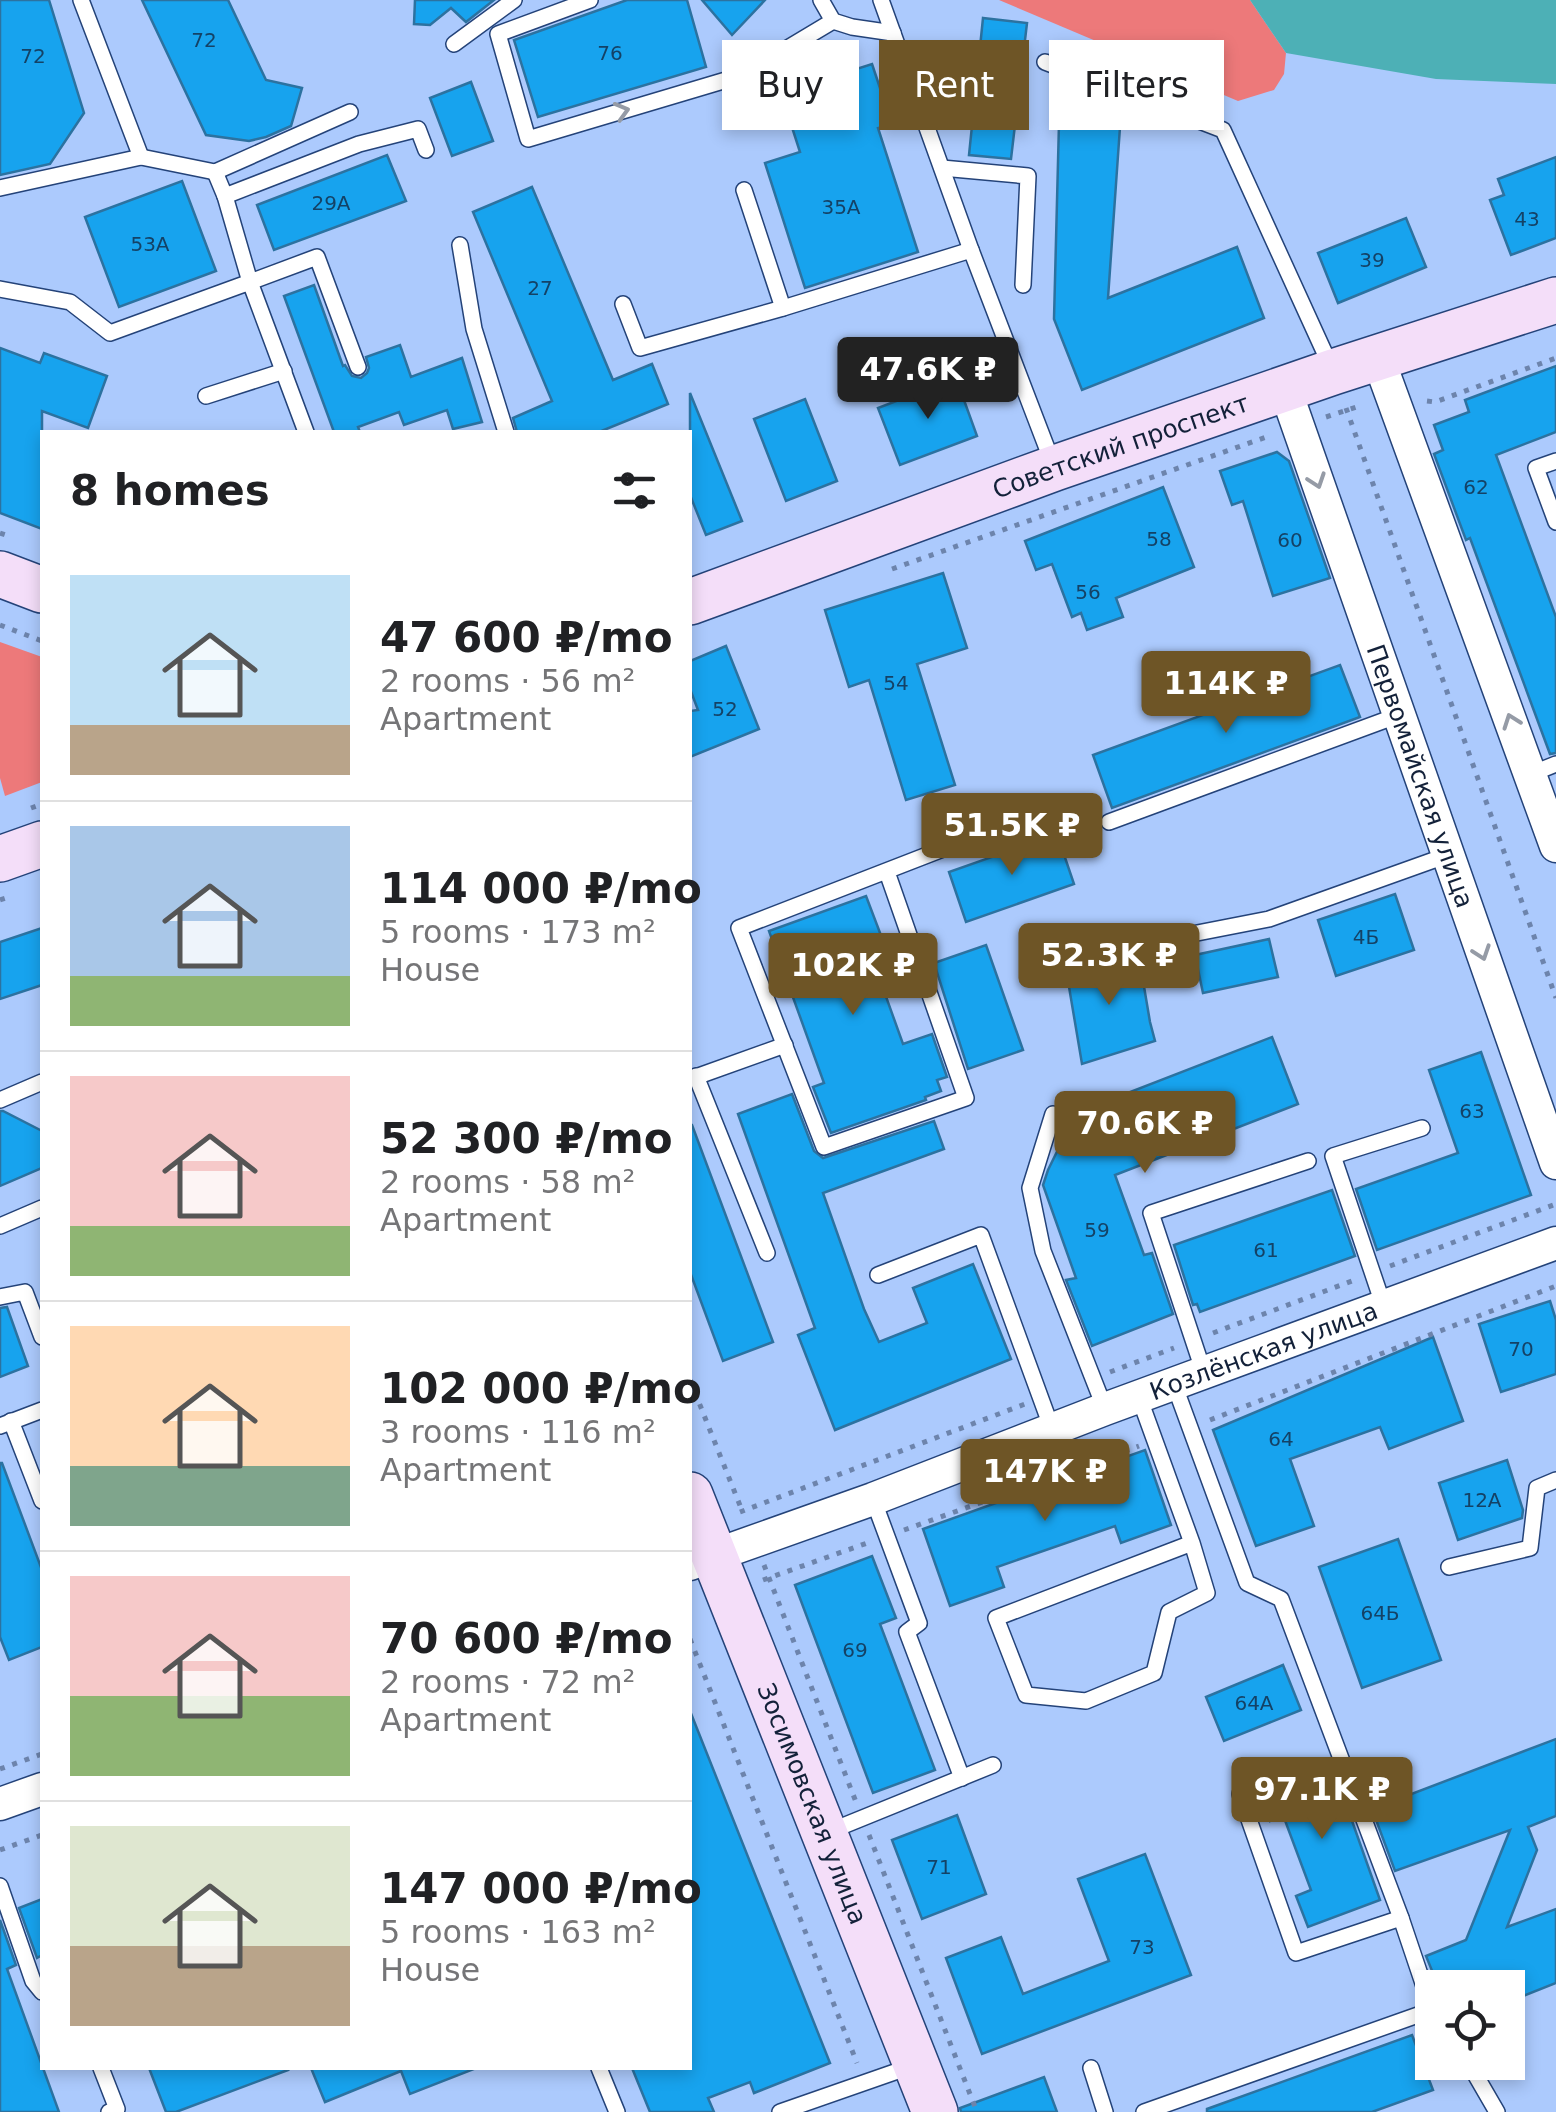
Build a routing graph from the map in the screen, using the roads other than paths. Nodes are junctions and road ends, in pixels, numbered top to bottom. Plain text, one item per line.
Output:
1 (81, 0) edge
2 (514, 0) edge
3 (590, 0) edge
4 (821, 0) edge
5 (881, 0) edge
6 (833, 21) junction
7 (893, 34) junction
8 (454, 44) dead end
9 (1045, 62) dead end
10 (350, 112) dead end
11 (426, 150) dead end
12 (141, 157) junction
13 (942, 168) junction
14 (215, 172) junction
15 (0, 188) edge
16 (744, 190) dead end
17 (226, 196) junction
18 (460, 245) dead end
19 (971, 250) junction
20 (250, 282) junction
21 (1023, 284) dead end
22 (0, 289) edge
23 (1556, 300) edge
24 (623, 304) dead end
25 (783, 308) junction
26 (358, 367) dead end
27 (284, 370) junction
28 (1385, 376) junction
29 (1340, 392) junction
30 (206, 396) dead end
31 (1292, 407) junction
32 (305, 430) edge
33 (505, 430) edge
34 (1556, 461) edge
35 (1055, 468) junction
36 (1556, 522) edge
37 (0, 574) edge
38 (40, 589) edge
39 (692, 601) edge
40 (1399, 715) junction
41 (1543, 769) edge
42 (1046, 809) dead end
43 (1109, 822) dead end
44 (40, 845) edge
45 (1556, 846) edge
46 (1448, 855) junction
47 (0, 859) edge
48 (887, 872) junction
49 (1096, 946) dead end
50 (785, 1045) junction
51 (693, 1078) edge
52 (40, 1083) edge
53 (0, 1100) edge
54 (1052, 1114) dead end
55 (1422, 1128) dead end
56 (1308, 1161) dead end
57 (1556, 1163) edge
58 (40, 1209) edge
59 (0, 1226) edge
60 (1555, 1248) edge
61 (767, 1253) dead end
62 (878, 1275) dead end
63 (0, 1297) edge
64 (1384, 1307) junction
65 (40, 1332) edge
66 (1189, 1379) junction
67 (1140, 1397) junction
68 (1104, 1410) junction
69 (40, 1411) edge
70 (1046, 1414) junction
71 (6, 1424) edge
72 (1556, 1480) edge
73 (40, 1496) edge
74 (873, 1499) junction
75 (692, 1506) edge
76 (1192, 1542) junction
77 (702, 1560) edge
78 (1449, 1567) dead end
79 (993, 1765) dead end
80 (962, 1778) junction
81 (40, 1790) edge
82 (1240, 1794) dead end
83 (0, 1804) edge
84 (824, 1833) junction
85 (0, 1886) edge
86 (1402, 1918) junction
87 (1419, 1970) edge
88 (39, 1983) edge
89 (1415, 2016) edge
90 (916, 2064) junction
91 (1091, 2068) dead end
92 (102, 2070) edge
93 (600, 2070) edge
94 (1478, 2080) edge
95 (831, 2094) junction
96 (110, 2112) edge
97 (616, 2112) edge
98 (780, 2112) edge
99 (838, 2112) edge
100 (934, 2112) edge
101 (1105, 2112) edge
102 (1144, 2112) edge
103 (1497, 2112) edge

1 - 12 lane
2 - 8 lane
3 -> 6 lane
4 - 6 lane
5 - 7 lane
6 - 7 lane
7 - 13 lane
9 - 29 lane
10 - 14 lane
11 - 17 lane
12 - 14 lane
12 - 15 lane
13 - 19 lane
13 - 21 lane
14 - 17 lane
16 - 25 lane
17 - 20 lane
18 - 33 lane
19 - 25 lane
19 - 35 lane
20 - 22 lane
20 - 26 lane
20 - 27 lane
23 - 28 street, Советский проспект
24 - 25 lane
27 - 30 lane
27 - 32 lane
28 - 29 street, Советский проспект
41 -> 28 street
29 - 31 street, Советский проспект
31 - 35 street, Советский проспект
31 -> 40 street, Первомайская улица
34 - 36 lane
35 - 39 street, Советский проспект
37 - 38 street
40 - 43 lane
40 - 46 street, Первомайская улица
41 - 45 street
42 - 48 lane
44 - 47 street
46 - 49 lane
46 -> 57 street, Первомайская улица
48 - 50 lane
48 - 50 lane
50 - 51 lane
51 - 61 lane
52 - 53 lane
54 - 68 lane
55 - 64 lane
56 - 66 lane
58 - 59 lane
60 - 64 street, Козлёнская улица
62 - 70 lane
63 - 65 lane
64 - 66 street, Козлёнская улица
66 - 67 street, Козлёнская улица
66 - 86 lane
67 - 68 street, Козлёнская улица
67 - 76 lane
68 - 70 street, Козлёнская улица
69 - 71 lane
70 - 74 street, Козлёнская улица
71 - 73 lane
72 - 78 lane
74 - 77 street, Козлёнская улица
74 - 80 lane
75 - 77 street, Зосимовская улица
76 - 76 lane
77 - 84 street, Зосимовская улица
79 - 80 lane
80 - 84 lane
81 - 83 street
82 - 86 lane
84 - 90 street, Зосимовская улица
85 - 88 lane
86 - 87 lane
89 - 102 lane
90 - 95 lane
90 - 100 street, Зосимовская улица
91 - 101 lane
92 - 96 lane
93 - 97 lane
94 - 103 lane
95 - 98 lane
95 - 99 lane

